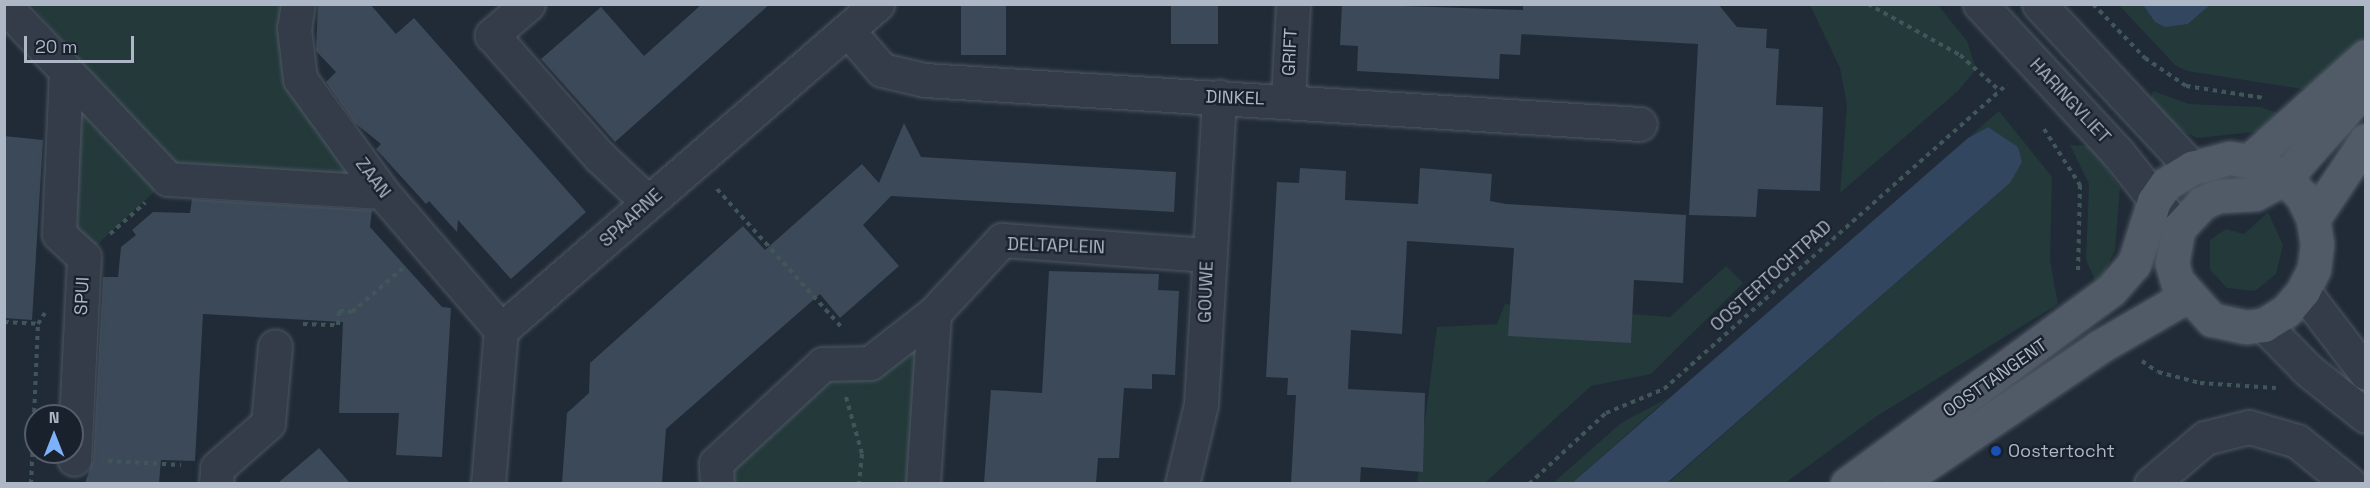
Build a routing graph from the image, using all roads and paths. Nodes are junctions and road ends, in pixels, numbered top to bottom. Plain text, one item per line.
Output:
1 (298, 4) edge
2 (528, 4) edge
3 (877, 4) edge
4 (1293, 4) edge
5 (1868, 4) edge
6 (1980, 4) edge
7 (2039, 4) edge
8 (2093, 4) edge
9 (4, 5) edge
10 (849, 32) junction
11 (2366, 56) edge
12 (66, 71) junction
13 (2013, 78) dead end
14 (2007, 83) junction
15 (2366, 87) edge
16 (1999, 90) junction
17 (2014, 92) dead end
18 (1220, 98) junction
19 (2270, 99) dead end
20 (1288, 100) junction
21 (1640, 124) dead end
22 (2040, 124) dead end
23 (2366, 141) edge
24 (2249, 161) junction
25 (694, 163) junction
26 (2192, 168) junction
27 (2285, 178) junction
28 (382, 192) junction
29 (2154, 201) junction
30 (648, 202) junction
31 (2313, 219) junction
32 (2178, 229) junction
33 (429, 246) junction
34 (1207, 255) junction
35 (2081, 277) dead end
36 (2303, 291) junction
37 (2187, 296) junction
38 (934, 313) junction
39 (4, 322) edge
40 (38, 324) dead end
41 (2264, 325) junction
42 (501, 330) junction
43 (275, 346) joint
44 (2138, 358) dead end
45 (844, 363) junction
46 (2366, 373) edge
47 (2249, 389) dead end
48 (77, 404) edge
49 (2366, 416) edge
50 (84, 460) edge
51 (216, 476) edge
52 (488, 483) edge
53 (717, 483) edge
54 (859, 483) edge
55 (923, 483) edge
56 (1182, 483) edge
57 (1529, 483) edge
58 (1847, 483) edge
59 (1897, 483) edge
60 (2151, 483) edge
61 (2350, 483) edge

1 - 28 street, ZAAN
2 - 30 street
3 - 10 street, SPAARNE
4 - 20 street, GRIFT
5 - 16 path
6 - 29 street, HARINGVLIET
7 - 26 street
8 - 19 path
9 - 12 street
10 - 18 street, DINKEL
10 - 25 street, SPAARNE
11 - 24 main road
12 - 28 street
12 - 48 street, SPUI
13 - 14 path, OOSTERTOCHTPAD
14 - 16 path, OOSTERTOCHTPAD
14 - 17 path, HARINGVLIET
15 - 27 main road
16 - 57 path, OOSTERTOCHTPAD
18 - 20 street, DINKEL
18 - 34 street, GOUWE
20 - 21 street, DINKEL
22 - 35 path
23 - 31 main road
24 - 26 main road
24 - 27 main road
25 - 30 street, SPAARNE
25 - 45 path
26 - 29 main road
27 - 31 main road
27 - 32 main road
28 - 33 street, ZAAN
29 - 32 street, HARINGVLIET
29 - 58 main road, OOSTTANGENT
30 - 42 street, SPAARNE
31 - 36 main road
32 - 37 main road
33 - 42 street, ZAAN
33 - 43 path
34 - 38 street, DELTAPLEIN
34 - 56 street, GOUWE
36 - 41 main road
36 - 46 street
37 - 41 main road
37 - 59 main road, OOSTTANGENT
38 - 45 street, DELTAPLEIN
38 - 55 street
39 - 40 path
41 - 49 street
42 - 52 street
43 - 51 street
44 - 47 path
45 - 53 street, DELTAPLEIN
45 - 54 path
50 - 51 path
60 - 61 street

